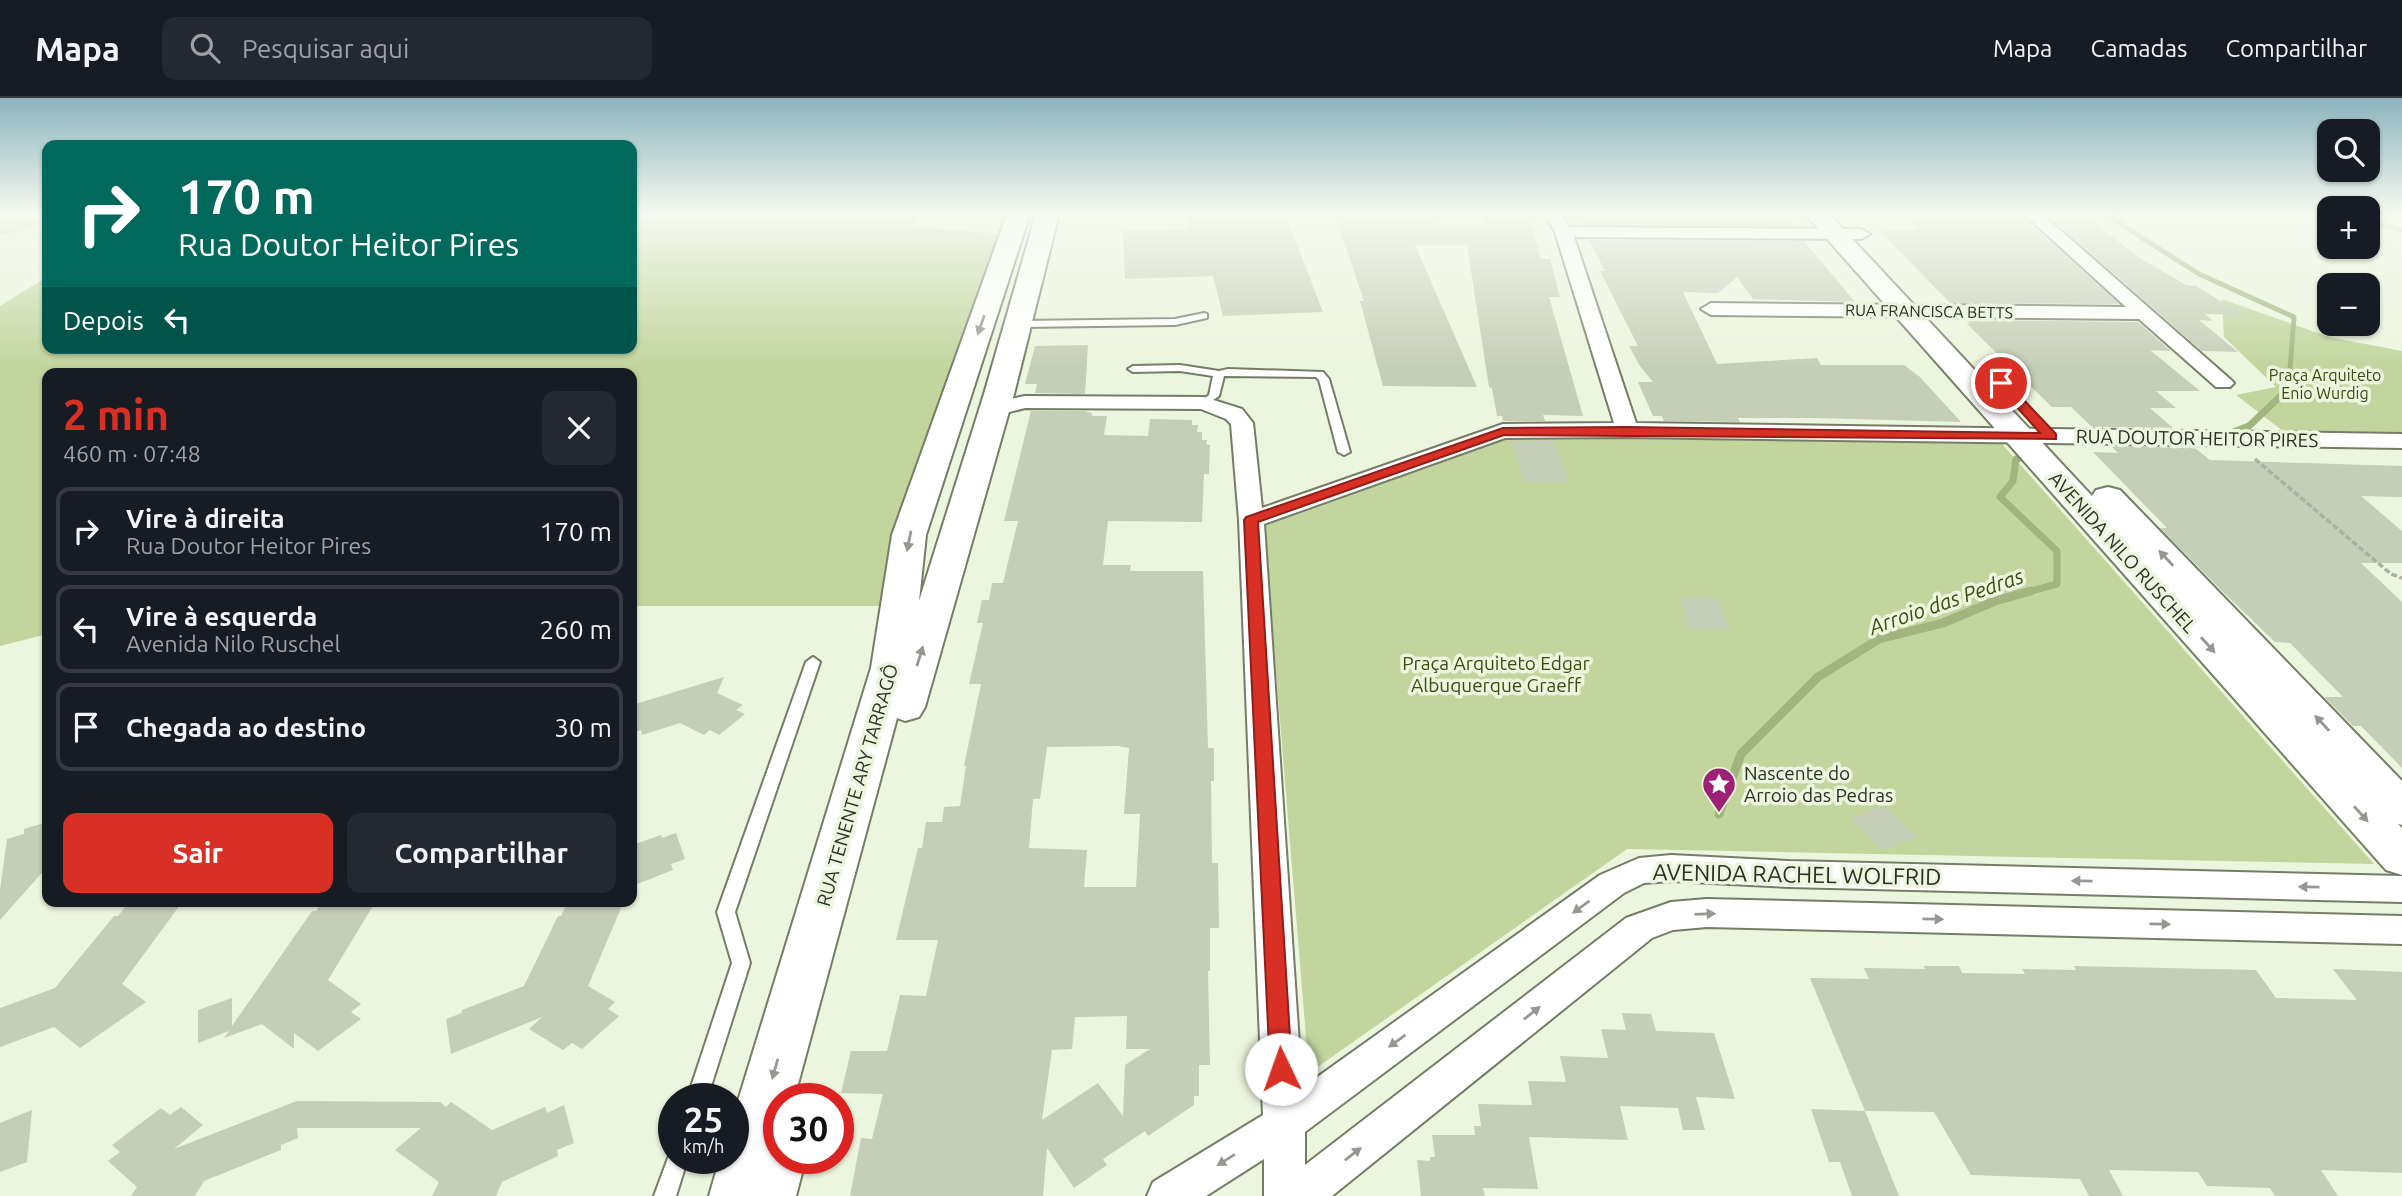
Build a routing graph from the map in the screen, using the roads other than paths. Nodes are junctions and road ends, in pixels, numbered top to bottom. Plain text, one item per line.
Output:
1 (1001, 265) edge
2 (1034, 265) edge
3 (1572, 265) edge
4 (1876, 265) edge
5 (2092, 265) edge
6 (1711, 309) dead end
7 (1918, 311) junction
8 (2147, 313) junction
9 (1204, 316) dead end
10 (1019, 324) junction
11 (1133, 369) dead end
12 (1219, 374) junction
13 (2223, 383) dead end
14 (955, 401) junction
15 (1006, 402) junction
16 (1204, 403) junction
17 (1627, 430) junction
18 (2017, 436) junction
19 (2051, 437) junction
20 (2402, 441) edge
21 (1344, 452) dead end
22 (1251, 520) junction
23 (2170, 604) junction
24 (2209, 604) junction
25 (813, 662) dead end
26 (2402, 809) edge
27 (2402, 858) edge
28 (1789, 874) junction
29 (2402, 889) edge
30 (1802, 916) junction
31 (2402, 930) edge
32 (702, 1083) edge
33 (799, 1083) edge
34 (1284, 1124) junction
35 (673, 1174) edge
36 (773, 1174) edge
37 (665, 1196) edge
38 (738, 1196) edge
39 (767, 1196) edge
40 (1168, 1196) edge
41 (1285, 1196) edge
42 (1299, 1196) edge

1 -> 14 main road, RUA TENENTE ARY TARRAGÔ
2 - 10 main road, RUA TENENTE ARY TARRAGÔ
3 - 17 street
4 - 7 main road, AVENIDA NILO RUSCHEL
5 - 8 street
6 - 7 street, RUA FRANCISCA BETTS
7 - 8 street, RUA FRANCISCA BETTS
7 - 18 main road, AVENIDA NILO RUSCHEL
7 - 19 main road, AVENIDA NILO RUSCHEL
8 - 13 street
9 - 10 lane
10 - 15 main road, RUA TENENTE ARY TARRAGÔ
11 - 12 lane
12 - 16 lane
12 - 21 lane
14 - 15 main road
14 -> 38 main road, RUA TENENTE ARY TARRAGÔ
15 - 16 street
33 -> 15 main road, RUA TENENTE ARY TARRAGÔ
16 - 22 street
17 - 18 street, RUA DOUTOR HEITOR PIRES
17 - 22 street, RUA DOUTOR HEITOR PIRES
18 - 19 street, RUA DOUTOR HEITOR PIRES
18 - 23 main road, AVENIDA NILO RUSCHEL
19 - 20 street, RUA DOUTOR HEITOR PIRES
24 -> 19 main road, AVENIDA NILO RUSCHEL
22 - 34 street
23 - 24 main road
23 -> 27 main road, AVENIDA NILO RUSCHEL
26 -> 24 main road, AVENIDA NILO RUSCHEL
25 - 32 lane
29 -> 28 street, AVENIDA RACHEL WOLFRID
28 - 30 street
28 -> 34 street, AVENIDA RACHEL WOLFRID
30 -> 31 street, AVENIDA RACHEL WOLFRID
42 -> 30 street, AVENIDA RACHEL WOLFRID
34 -> 40 street, AVENIDA RACHEL WOLFRID
34 - 41 street
35 - 37 lane
36 - 39 main road

